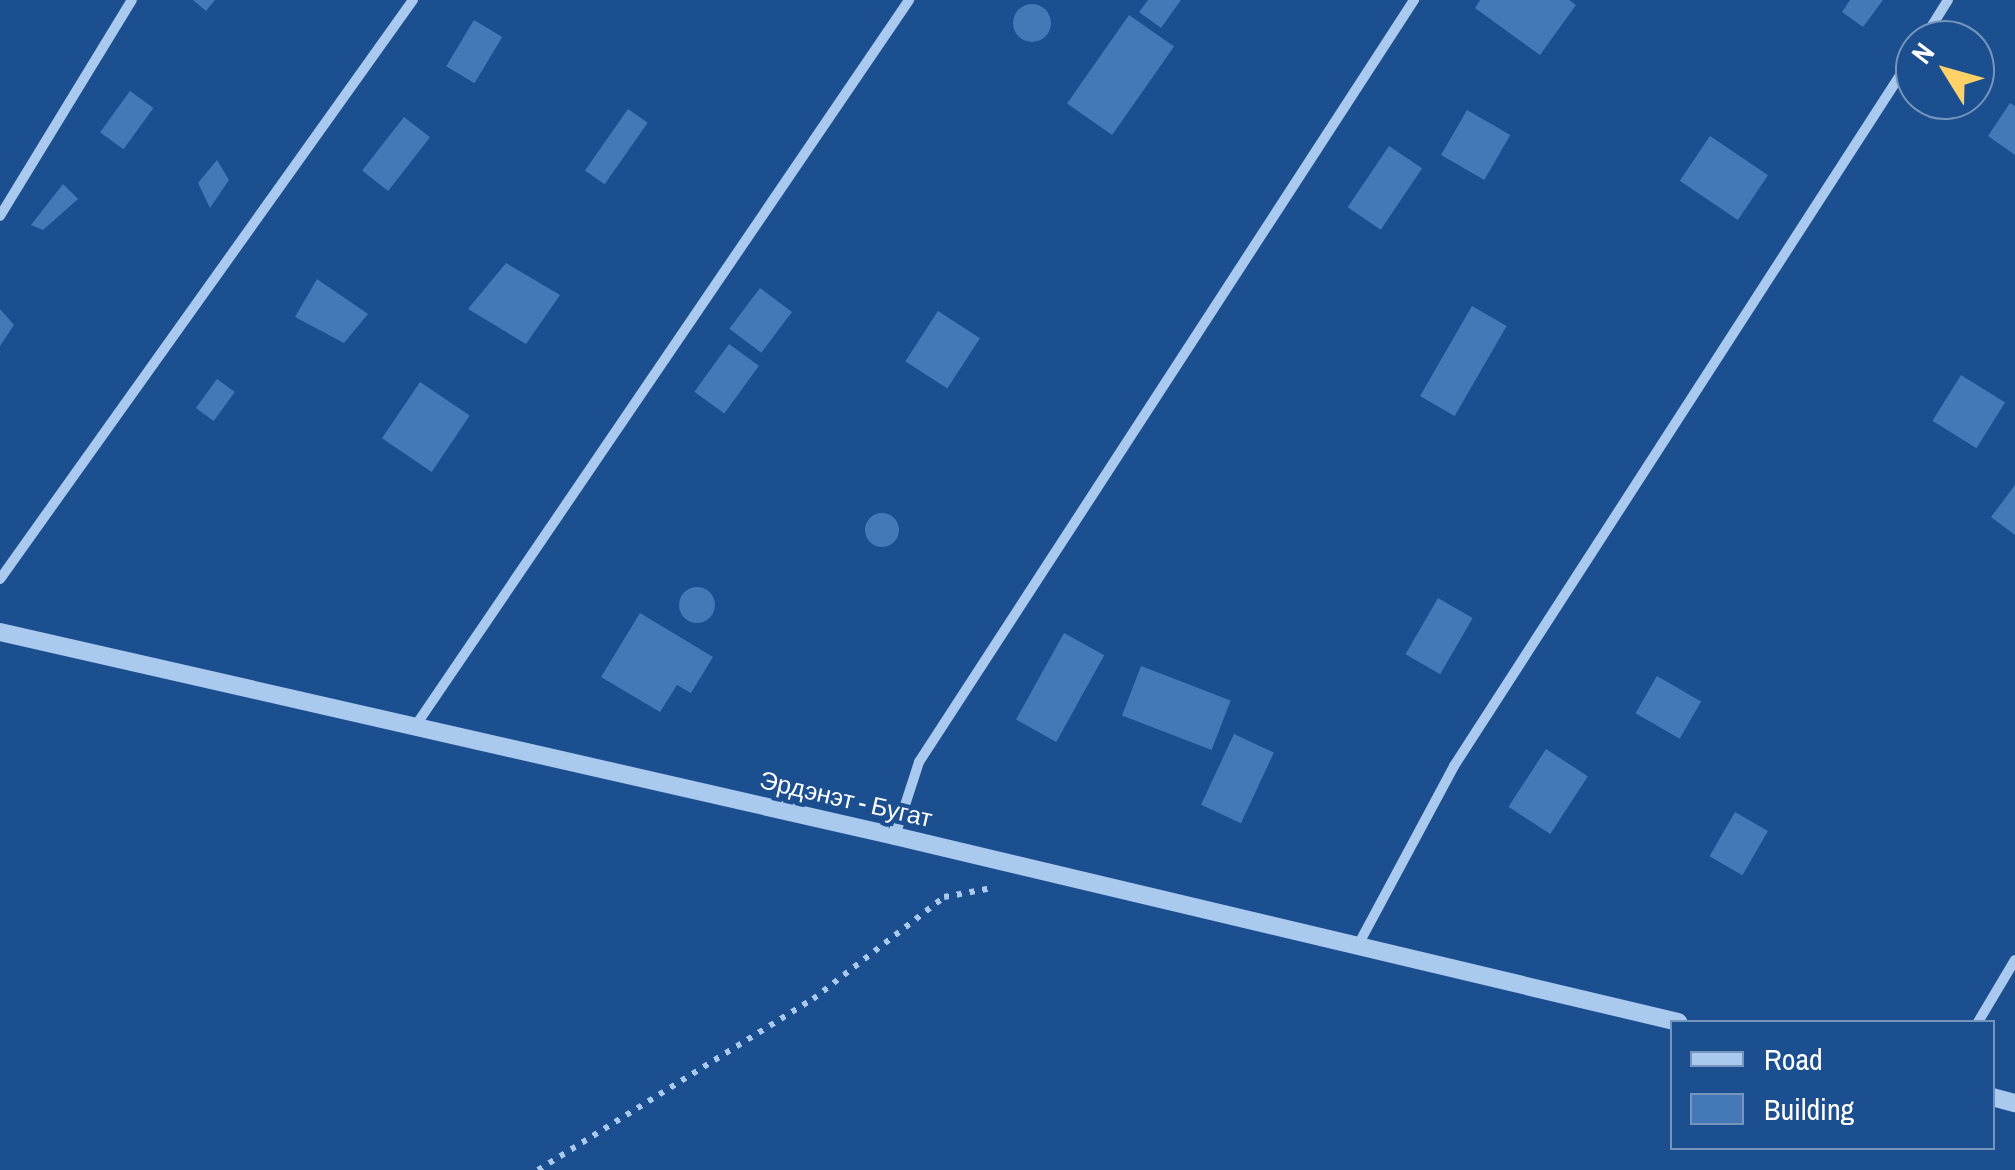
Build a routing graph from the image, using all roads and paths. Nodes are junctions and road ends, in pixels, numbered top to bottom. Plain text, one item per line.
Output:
1 (132, 0) edge
2 (413, 0) edge
3 (909, 0) edge
4 (1414, 0) edge
5 (1895, 83) edge
6 (0, 216) edge
7 (0, 579) edge
8 (0, 632) edge
9 (416, 726) junction
10 (895, 836) junction
11 (1000, 886) dead end
12 (1356, 948) junction
13 (2015, 960) edge
14 (1670, 1020) edge
15 (1979, 1020) edge
16 (538, 1170) edge

1 - 6 street
2 - 7 street
3 - 9 street
4 - 10 street
5 - 12 street
8 - 9 street, Эрдэнэт - Бугат
9 - 10 street, Эрдэнэт - Бугат
10 - 12 street, Эрдэнэт - Бугат
11 - 16 path
12 - 14 street, Эрдэнэт - Бугат
13 - 15 street

